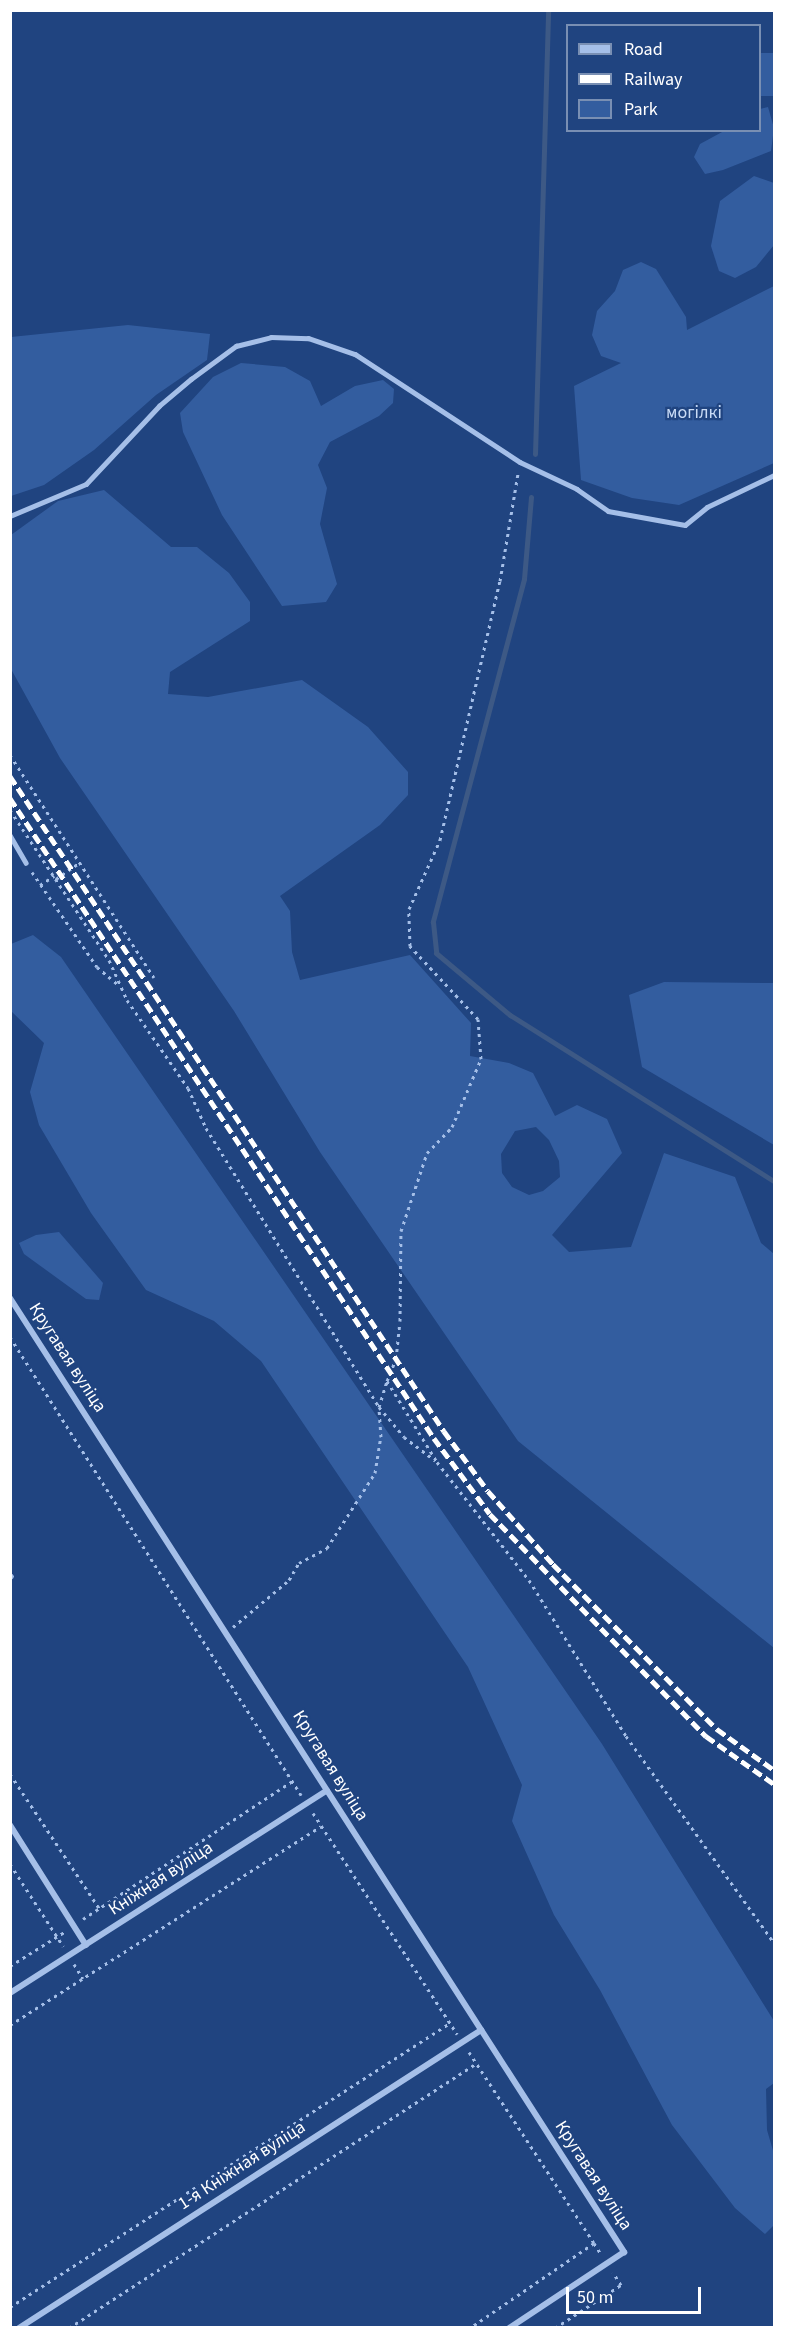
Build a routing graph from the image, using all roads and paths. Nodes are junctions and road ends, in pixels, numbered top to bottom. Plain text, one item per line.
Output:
1 (520, 462) junction
2 (774, 475) edge
3 (10, 516) edge
4 (10, 755) edge
5 (10, 810) edge
6 (10, 835) edge
7 (26, 863) joint
8 (79, 863) junction
9 (55, 878) junction
10 (40, 885) junction
11 (154, 978) dead end
12 (118, 985) junction
13 (10, 1298) edge
14 (10, 1337) edge
15 (387, 1381) junction
16 (379, 1407) junction
17 (437, 1462) junction
18 (228, 1632) junction
19 (10, 1774) edge
20 (292, 1781) junction
21 (327, 1790) junction
22 (307, 1803) junction
23 (10, 1825) edge
24 (321, 1826) junction
25 (10, 1864) edge
26 (774, 1943) edge
27 (86, 1945) junction
28 (10, 1966) edge
29 (10, 1993) edge
30 (450, 2023) junction
31 (10, 2025) edge
32 (481, 2030) junction
33 (462, 2042) junction
34 (476, 2064) junction
35 (621, 2285) dead end
36 (10, 2307) edge
37 (19, 2328) edge
38 (69, 2328) edge
39 (470, 2328) edge
40 (509, 2328) edge
41 (555, 2328) edge

1 - 2 lane
1 - 3 lane
1 - 15 path
4 - 8 path
5 - 9 path
6 - 7 lane
7 - 10 path
8 - 9 path
8 - 11 path
9 - 10 path
9 - 12 path
10 - 12 path
12 - 16 path
13 - 18 street, Кругавая вуліца
14 - 20 path
15 - 16 path
15 - 17 path
16 - 17 path
16 - 18 path
17 - 26 path
18 - 21 street, Кругавая вуліца
19 - 20 path
20 - 22 path
21 - 22 street, Кніжная вуліца
21 - 32 street, Кругавая вуліца
22 - 24 path
22 - 27 street, Кніжная вуліца
23 - 27 street
24 - 30 path
24 - 31 path
25 - 28 path
27 - 29 street, Кніжная вуліца
30 - 33 path
30 - 36 path
32 - 33 street, 1-я Кніжная вуліца
32 - 40 street, Кругавая вуліца
33 - 34 path
33 - 37 street, 1-я Кніжная вуліца
34 - 38 path
34 - 39 path
35 - 41 path

